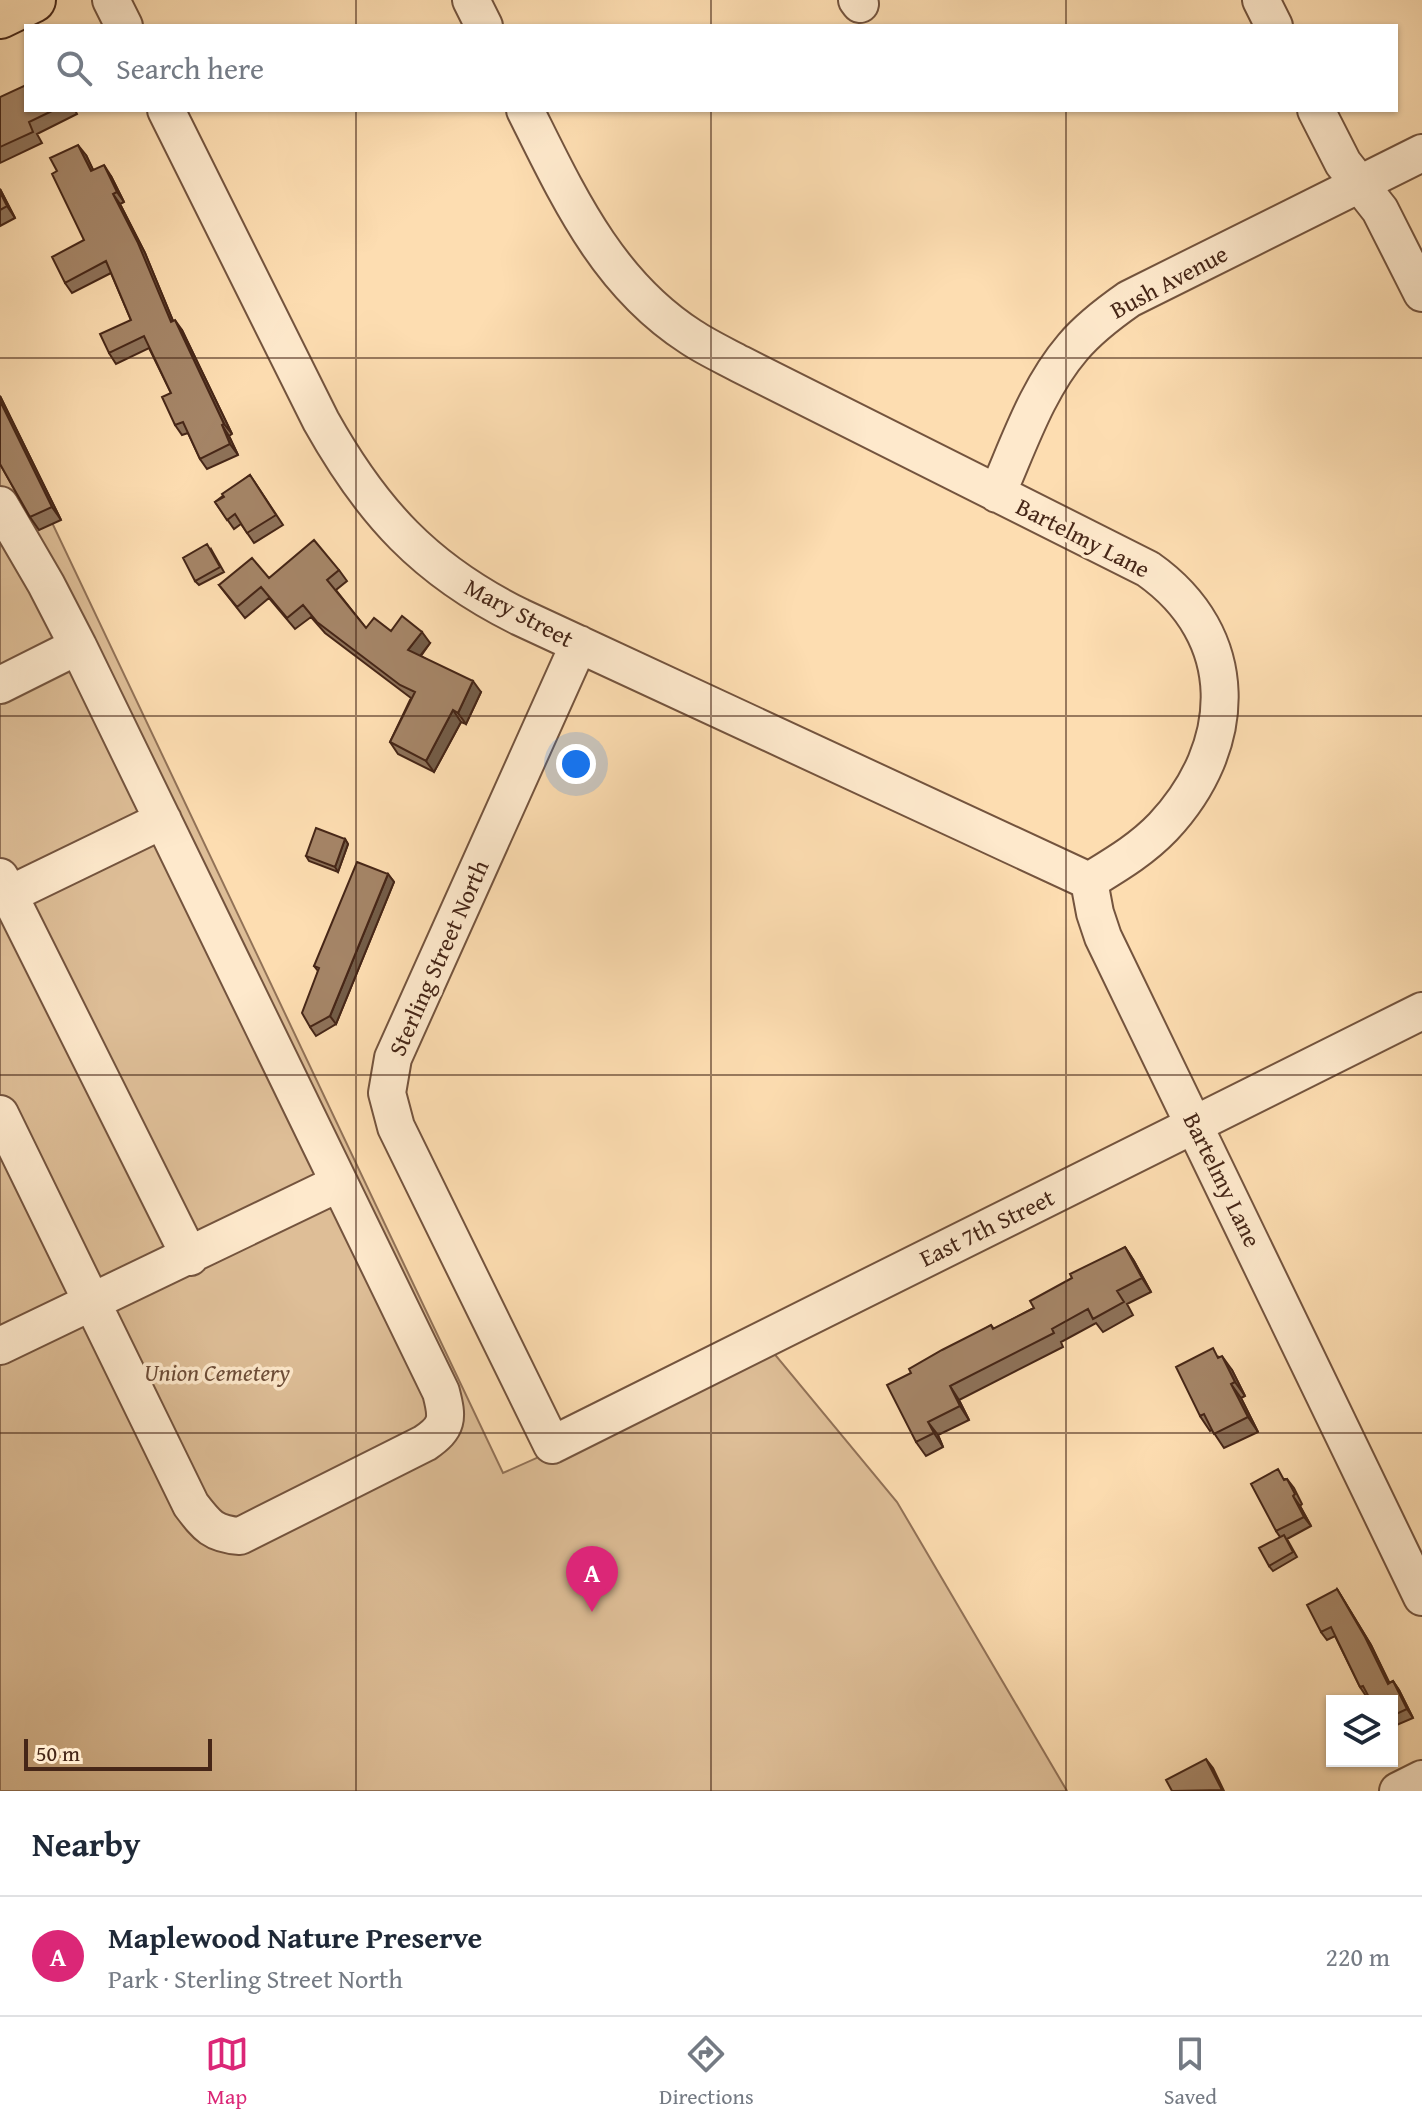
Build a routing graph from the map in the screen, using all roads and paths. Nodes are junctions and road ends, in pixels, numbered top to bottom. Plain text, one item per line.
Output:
1 (33, 0) edge
2 (111, 0) edge
3 (471, 0) edge
4 (1261, 0) edge
5 (0, 16) edge
6 (123, 24) edge
7 (483, 24) edge
8 (1273, 24) edge
9 (167, 112) edge
10 (526, 112) edge
11 (1317, 112) edge
12 (1422, 153) edge
13 (1361, 184) junction
14 (1422, 293) edge
15 (997, 494) junction
16 (0, 505) edge
17 (579, 644) junction
18 (78, 646) junction
19 (0, 685) edge
20 (163, 820) junction
21 (1089, 881) junction
22 (3, 890) edge
23 (1422, 1011) edge
24 (0, 1114) edge
25 (1196, 1124) junction
26 (339, 1183) junction
27 (190, 1257) junction
28 (93, 1303) junction
29 (0, 1346) edge
30 (552, 1445) joint
31 (1422, 1597) edge
32 (1422, 1779) edge
33 (1398, 1791) edge

1 - 5 main road
2 - 6 street
3 - 7 street
4 - 8 street
9 - 17 street, Mary Street
10 - 15 street, Bartelmy Lane
11 - 13 street
12 - 13 street, Bush Avenue
13 - 14 street
13 - 15 street, Bush Avenue
15 - 21 street, Bartelmy Lane
16 - 18 street
17 - 21 street, Mary Street
17 - 30 street, Sterling Street North
18 - 19 street
18 - 20 street
20 - 22 street
20 - 26 street
21 - 25 street, Bartelmy Lane
22 - 27 street
23 - 25 street, East 7th Street
24 - 28 street
25 - 30 street, East 7th Street
25 - 31 street, Bartelmy Lane
26 - 27 street
26 - 28 street
27 - 28 street
28 - 29 street
32 - 33 street

